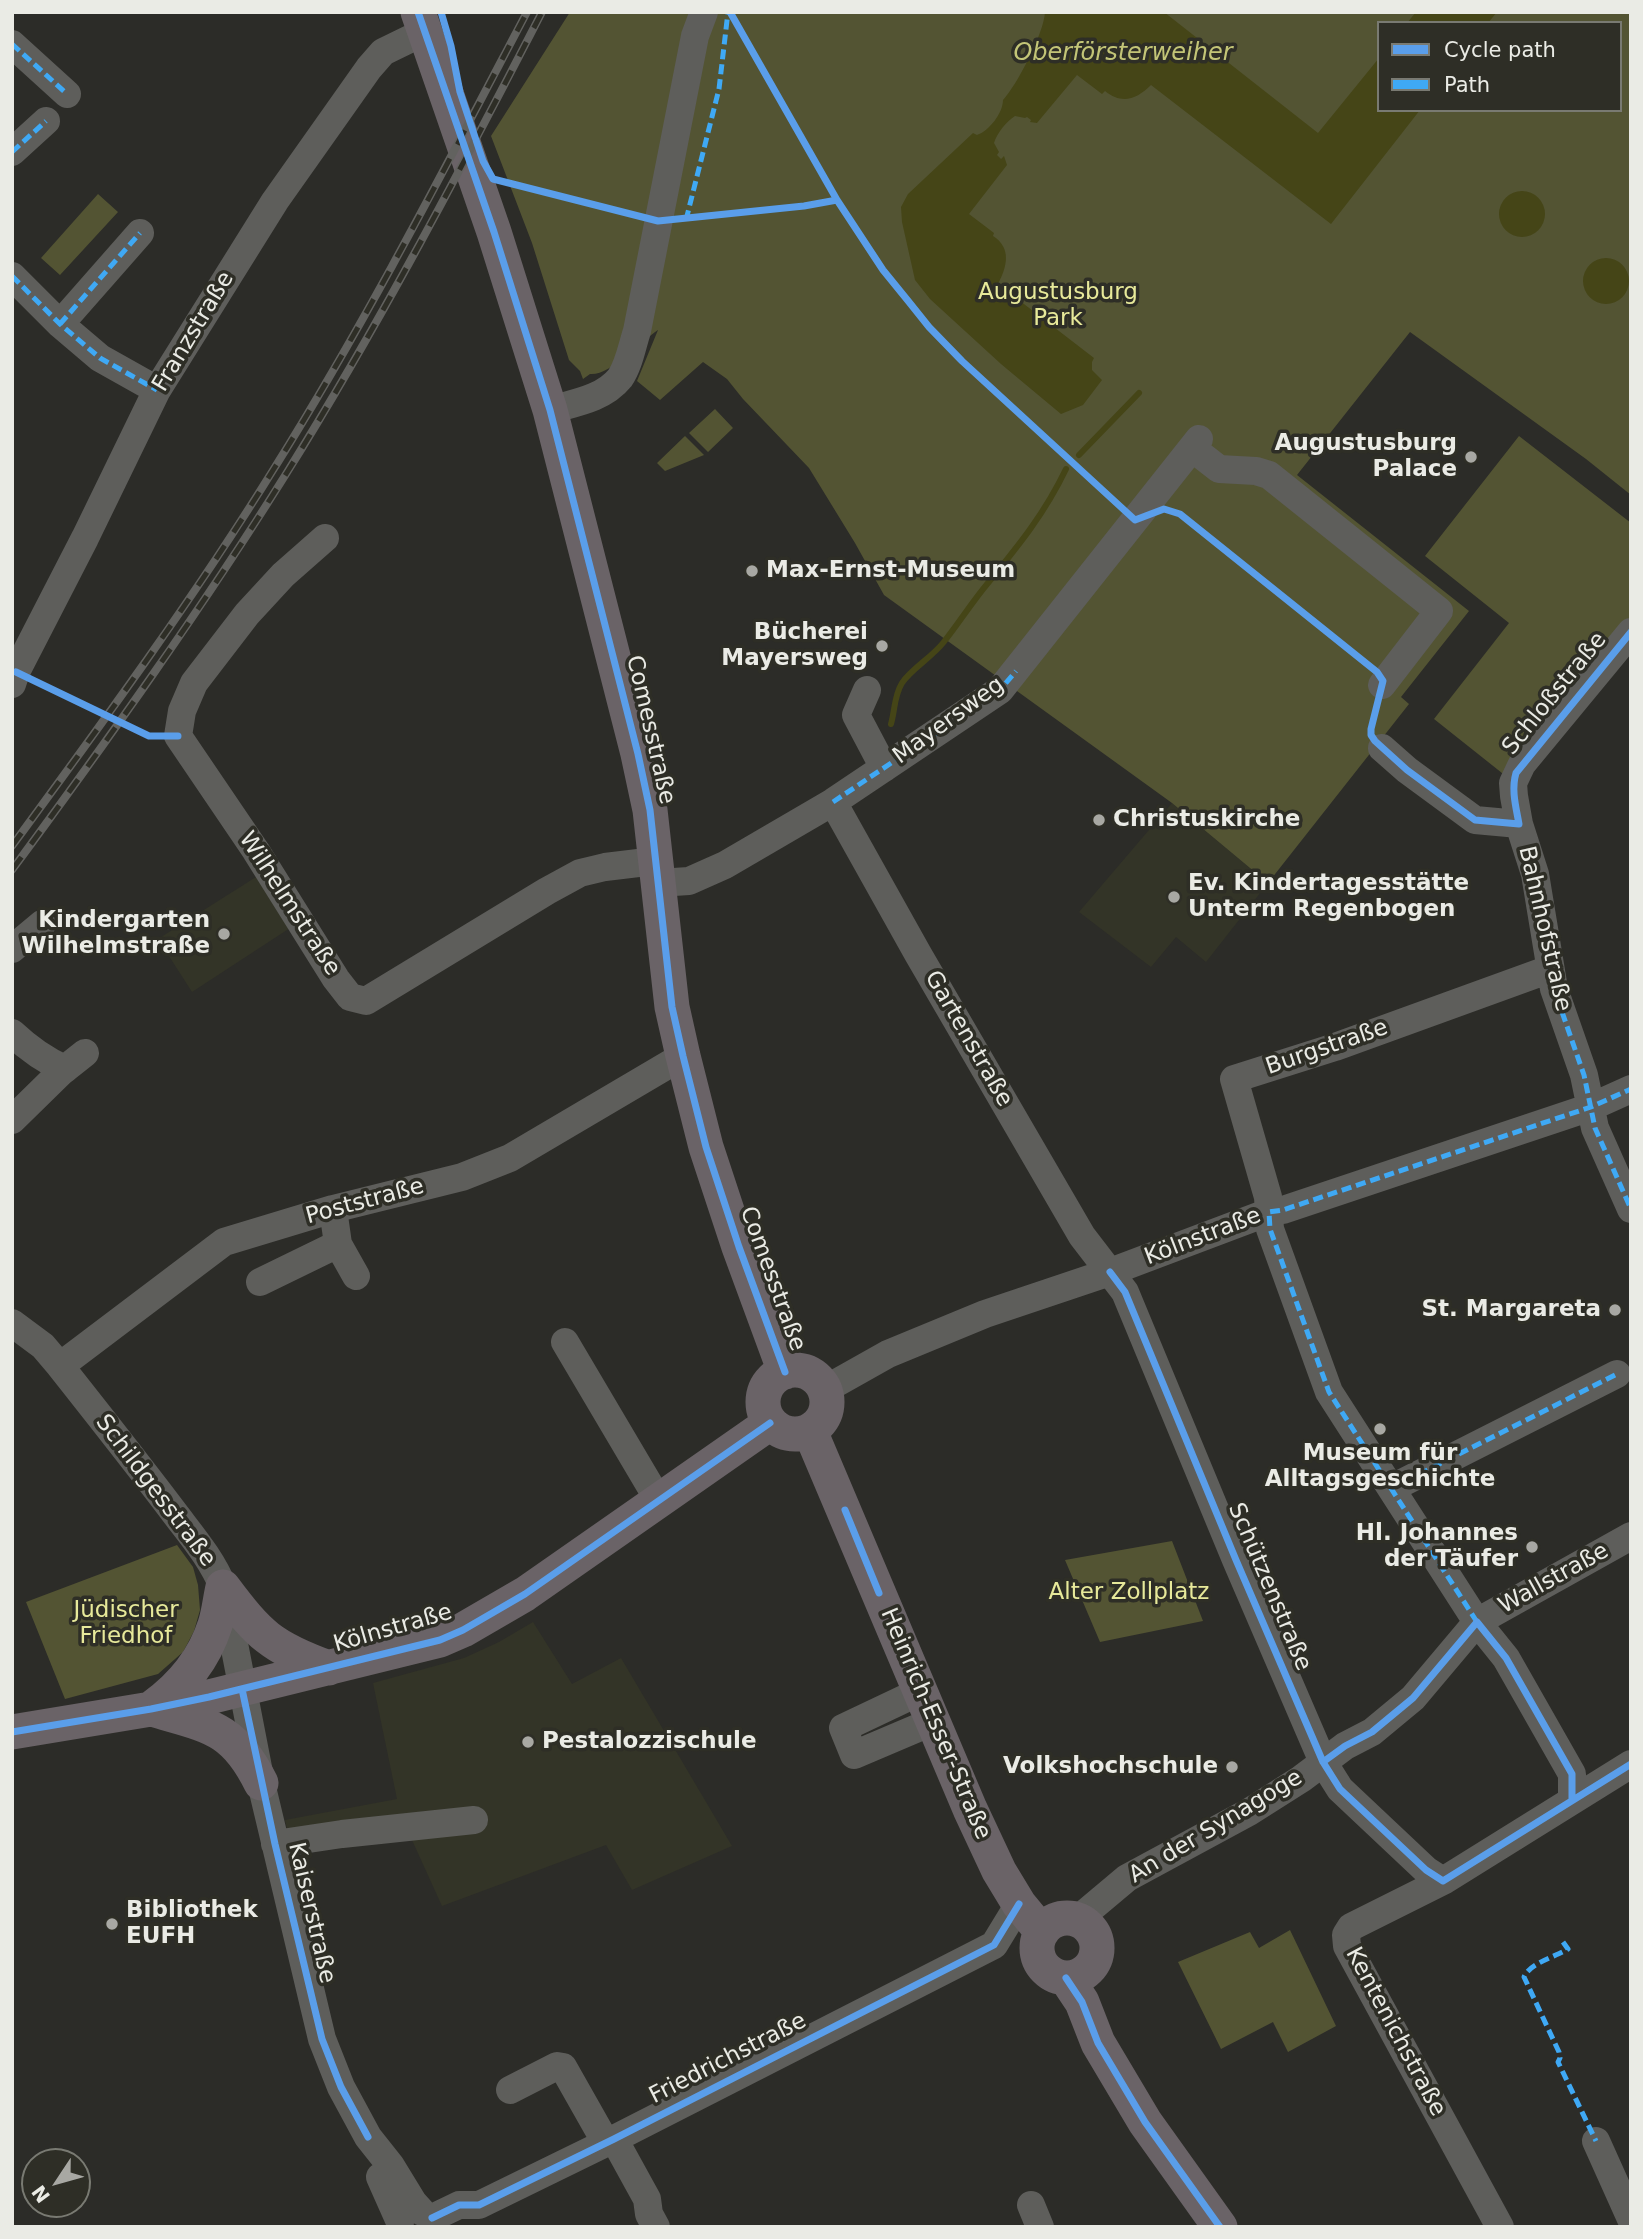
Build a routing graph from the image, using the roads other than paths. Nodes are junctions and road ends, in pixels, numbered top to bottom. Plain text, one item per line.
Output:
1 (704, 12) edge
2 (421, 22) edge
3 (12, 44) edge
4 (67, 94) dead end
5 (46, 121) dead end
6 (12, 152) edge
7 (140, 233) dead end
8 (12, 276) edge
9 (60, 324) junction
10 (157, 390) junction
11 (550, 410) junction
12 (325, 538) dead end
13 (1631, 632) edge
14 (13, 676) edge
15 (1382, 685) dead end
16 (867, 690) dead end
17 (1382, 748) dead end
18 (884, 768) junction
19 (833, 802) junction
20 (1519, 824) junction
21 (657, 872) junction
22 (42, 924) dead end
23 (12, 949) edge
24 (1550, 969) junction
25 (12, 1033) edge
26 (683, 1056) junction
27 (1631, 1089) edge
28 (1591, 1107) junction
29 (12, 1120) edge
30 (333, 1209) junction
31 (1631, 1209) edge
32 (1269, 1212) junction
33 (338, 1244) junction
34 (1110, 1272) junction
35 (356, 1276) dead end
36 (260, 1282) dead end
37 (12, 1323) edge
38 (565, 1342) dead end
39 (60, 1366) junction
40 (785, 1371) junction
41 (1617, 1374) dead end
42 (824, 1390) junction
43 (770, 1423) junction
44 (810, 1431) junction
45 (1392, 1488) junction
46 (659, 1501) junction
47 (1631, 1535) edge
48 (223, 1587) junction
49 (1477, 1622) junction
50 (329, 1668) junction
51 (242, 1689) junction
52 (151, 1709) junction
53 (12, 1732) edge
54 (1323, 1762) junction
55 (1631, 1764) edge
56 (261, 1783) junction
57 (1572, 1800) junction
58 (474, 1820) dead end
59 (275, 1844) junction
60 (1443, 1881) junction
61 (1019, 1904) junction
62 (1077, 1920) junction
63 (1042, 1932) junction
64 (1066, 1978) junction
65 (510, 2091) dead end
66 (610, 2141) junction
67 (1596, 2141) dead end
68 (1631, 2219) edge
69 (418, 2221) edge
70 (656, 2227) edge
71 (1220, 2227) edge
72 (1500, 2227) edge

1 - 11 street
2 - 10 street, Franzstraße
2 - 11 main road, Comesstraße
3 - 4 street
5 - 6 street
7 - 9 street
8 - 9 street
9 - 10 street
10 - 14 street, Franzstraße
11 - 21 main road, Comesstraße
12 - 21 street, Wilhelmstraße
13 - 20 street, Schloßstraße
15 - 18 street, Mayersweg
16 - 18 street
17 - 20 street, Bahnhofstraße
18 - 19 street, Mayersweg
19 - 21 street, Mayersweg
19 - 34 street, Gartenstraße
20 - 24 street, Bahnhofstraße
21 - 26 main road, Comesstraße
22 - 23 street
24 - 28 street, Bahnhofstraße
24 - 32 street, Burgstraße
25 - 29 street
26 - 30 street, Poststraße
26 - 40 main road, Comesstraße
27 - 28 street, Kölnstraße
28 - 31 street, Bahnhofstraße
28 - 32 street, Kölnstraße
30 - 33 street
30 - 39 street, Poststraße
32 - 34 street, Kölnstraße
32 - 45 street
33 - 35 street
33 - 36 street
34 - 42 street, Kölnstraße
34 - 54 street, Schützenstraße
37 - 39 street, Schildgesstraße
38 - 46 street
39 - 48 street, Schildgesstraße
40 - 42 main road
40 - 43 main road
41 - 45 street
42 - 44 main road
43 - 44 main road
43 - 46 main road, Kölnstraße
44 - 61 main road, Heinrich-Esser-Straße
45 - 49 street
46 - 50 main road, Kölnstraße
47 - 49 street, Wallstraße
48 - 50 main road
48 - 51 street, Schildgesstraße
48 - 52 main road
49 - 54 street, Wallstraße
49 - 57 street
50 - 51 main road, Kölnstraße
51 - 52 main road, Kölnstraße
51 - 56 street, Kaiserstraße
52 - 53 main road, Kölnstraße
52 - 56 main road
54 - 60 street, Schützenstraße
54 - 62 street, An der Synagoge
55 - 57 street
56 - 59 street, Kaiserstraße
57 - 60 street
58 - 59 street
59 - 69 street, Kaiserstraße
60 - 72 street, Kentenichstraße
61 - 63 main road, Heinrich-Esser-Straße
61 - 66 street, Friedrichstraße
62 - 63 main road
62 - 64 main road
63 - 64 main road
64 - 71 main road
65 - 66 street
66 - 69 street, Friedrichstraße
66 - 70 street
67 - 68 street

